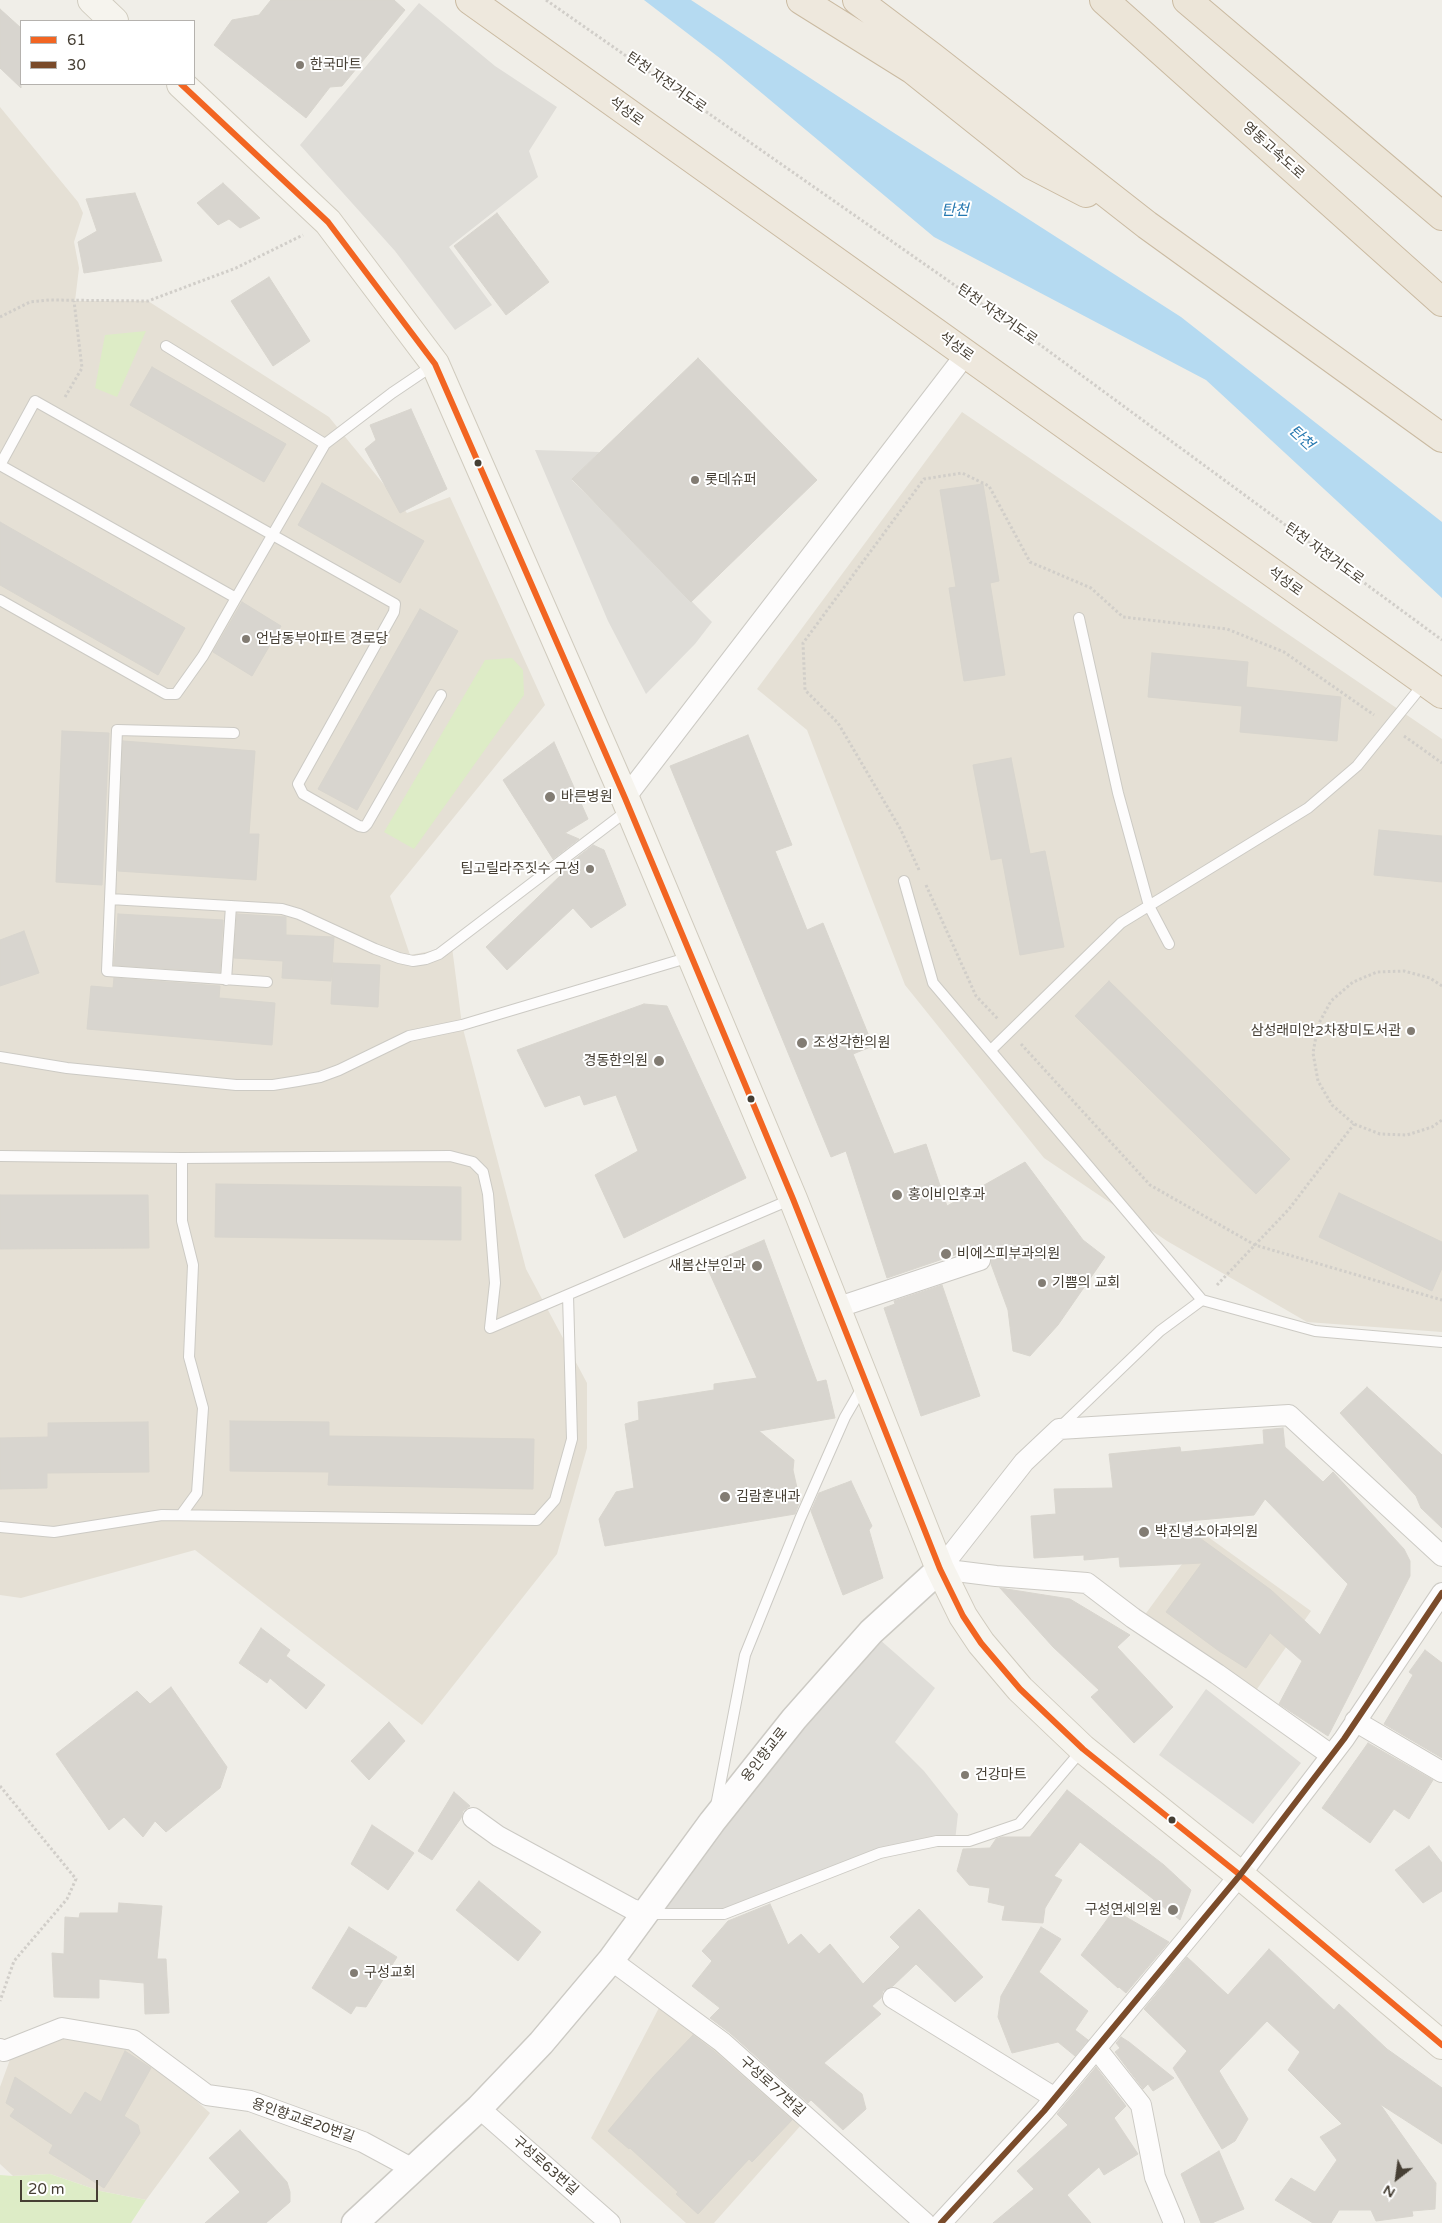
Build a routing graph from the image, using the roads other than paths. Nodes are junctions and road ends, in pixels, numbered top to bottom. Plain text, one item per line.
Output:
1 (92, 0) edge
2 (470, 0) edge
3 (801, 0) edge
4 (857, 0) edge
5 (1104, 0) edge
6 (1187, 0) edge
7 (113, 20) edge
8 (182, 85) edge
9 (1442, 216) edge
10 (1147, 225) junction
11 (1442, 302) edge
12 (166, 346) dead end
13 (966, 354) junction
14 (436, 364) junction
15 (1442, 438) edge
16 (325, 444) junction
17 (0, 465) edge
18 (273, 535) junction
19 (236, 598) junction
20 (0, 600) edge
21 (1079, 618) dead end
22 (1434, 688) edge
23 (441, 695) dead end
24 (234, 733) dead end
25 (627, 804) junction
26 (904, 882) dead end
27 (110, 899) junction
28 (231, 906) junction
29 (1149, 906) junction
30 (1169, 944) dead end
31 (691, 956) junction
32 (226, 980) junction
33 (267, 982) dead end
34 (990, 1050) junction
35 (0, 1057) edge
36 (0, 1156) edge
37 (182, 1158) junction
38 (793, 1199) junction
39 (980, 1260) dead end
40 (568, 1295) junction
41 (1202, 1300) junction
42 (836, 1308) junction
43 (1442, 1342) edge
44 (866, 1380) junction
45 (1058, 1428) junction
46 (181, 1515) junction
47 (0, 1527) edge
48 (1442, 1556) edge
49 (940, 1569) junction
50 (1442, 1592) edge
51 (1355, 1721) junction
52 (1083, 1749) junction
53 (1331, 1755) junction
54 (1442, 1772) edge
55 (473, 1818) dead end
56 (712, 1822) junction
57 (1240, 1875) junction
58 (646, 1914) junction
59 (611, 1960) junction
60 (893, 1998) dead end
61 (1442, 2045) edge
62 (1096, 2048) junction
63 (1, 2054) edge
64 (1055, 2098) junction
65 (479, 2108) junction
66 (413, 2169) junction
67 (355, 2223) edge
68 (610, 2223) edge
69 (925, 2223) edge
70 (941, 2223) edge
71 (1174, 2223) edge

1 - 7 main road
2 - 13 highway, 석성로
3 - 10 highway
4 - 10 highway
5 - 11 highway, 영동고속도로
6 - 9 highway
8 - 14 main road
10 - 15 highway
12 - 16 lane
13 - 22 highway, 석성로
13 - 25 street
14 - 16 lane
14 - 25 main road
16 - 18 lane
17 - 18 lane
17 - 19 lane
18 - 19 lane
18 - 23 lane
19 - 20 lane
21 - 29 lane
22 - 29 lane
24 - 27 lane
25 - 28 lane
25 - 31 main road
26 - 34 lane
27 - 28 lane
27 - 32 lane
28 - 32 lane
29 - 30 lane
29 - 34 lane
31 - 35 lane
31 - 38 main road
32 - 33 lane
34 - 41 lane
36 - 37 lane
37 - 40 lane
37 - 46 lane
38 - 40 lane
38 - 42 main road
39 - 42 street
40 - 46 lane
41 - 43 lane
41 - 45 lane
42 - 44 main road
44 - 49 main road
44 - 56 lane
45 - 48 street
45 - 49 street
46 - 47 lane
49 - 52 main road
49 - 53 street
49 - 56 street, 용인향교로
50 - 51 street
51 - 53 street
51 - 54 street
52 - 57 main road
52 - 58 lane
53 - 57 street
55 - 58 street
56 - 58 street, 용인향교로
57 - 61 main road
57 - 62 street
58 - 59 street, 용인향교로
59 - 65 street, 용인향교로
59 - 69 street, 구성로77번길
60 - 64 street
62 - 64 street
62 - 71 street
63 - 66 street, 용인향교로20번길
64 - 70 street
65 - 66 street, 용인향교로
65 - 68 street, 구성로63번길
66 - 67 street, 용인향교로

